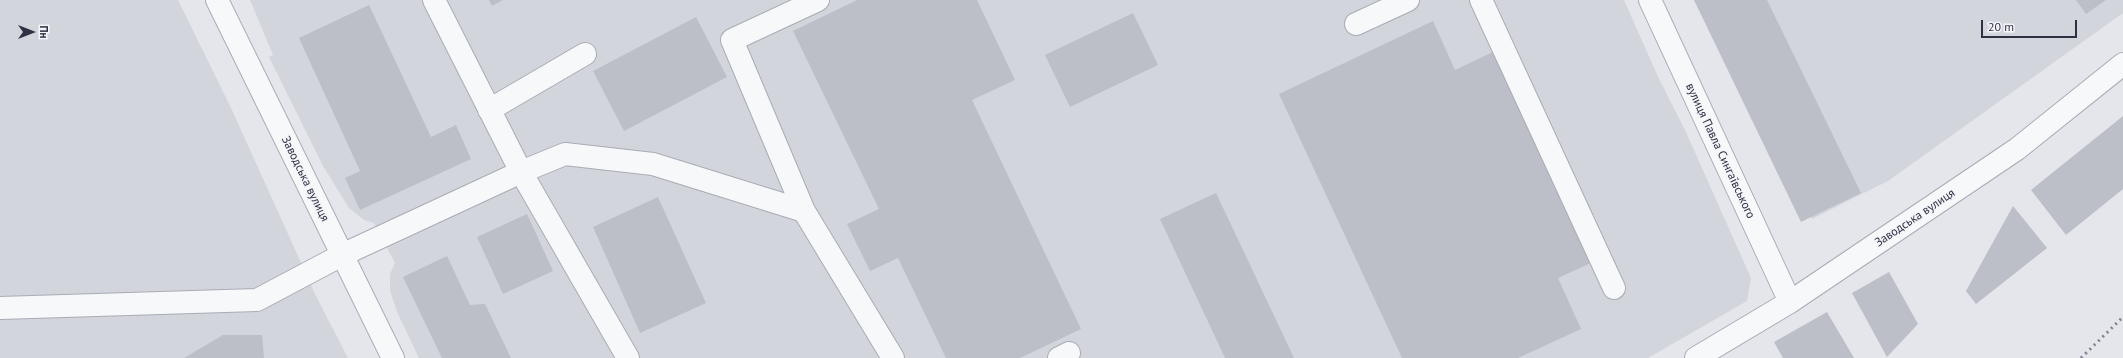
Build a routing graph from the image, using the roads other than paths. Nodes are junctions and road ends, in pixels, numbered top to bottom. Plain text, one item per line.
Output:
1 (217, 0) edge
2 (434, 0) edge
3 (818, 0) edge
4 (1408, 0) edge
5 (1481, 0) edge
6 (1650, 0) edge
7 (1356, 24) dead end
8 (585, 54) dead end
9 (2123, 64) edge
10 (489, 110) junction
11 (521, 172) junction
12 (804, 211) junction
13 (342, 255) junction
14 (1614, 288) dead end
15 (1790, 302) junction
16 (0, 308) edge
17 (394, 358) edge
18 (628, 358) edge
19 (893, 358) edge
20 (1696, 358) edge

1 - 13 street, Заводська вулиця
2 - 10 street
3 - 12 street
4 - 7 street
5 - 14 street
6 - 15 street, вулиця Павла Сингаївського
8 - 10 street
9 - 15 street, Заводська вулиця
10 - 11 street
11 - 12 street
11 - 13 street
11 - 18 street
12 - 19 street
13 - 16 street
13 - 17 street, Заводська вулиця
15 - 20 street, Заводська вулиця

